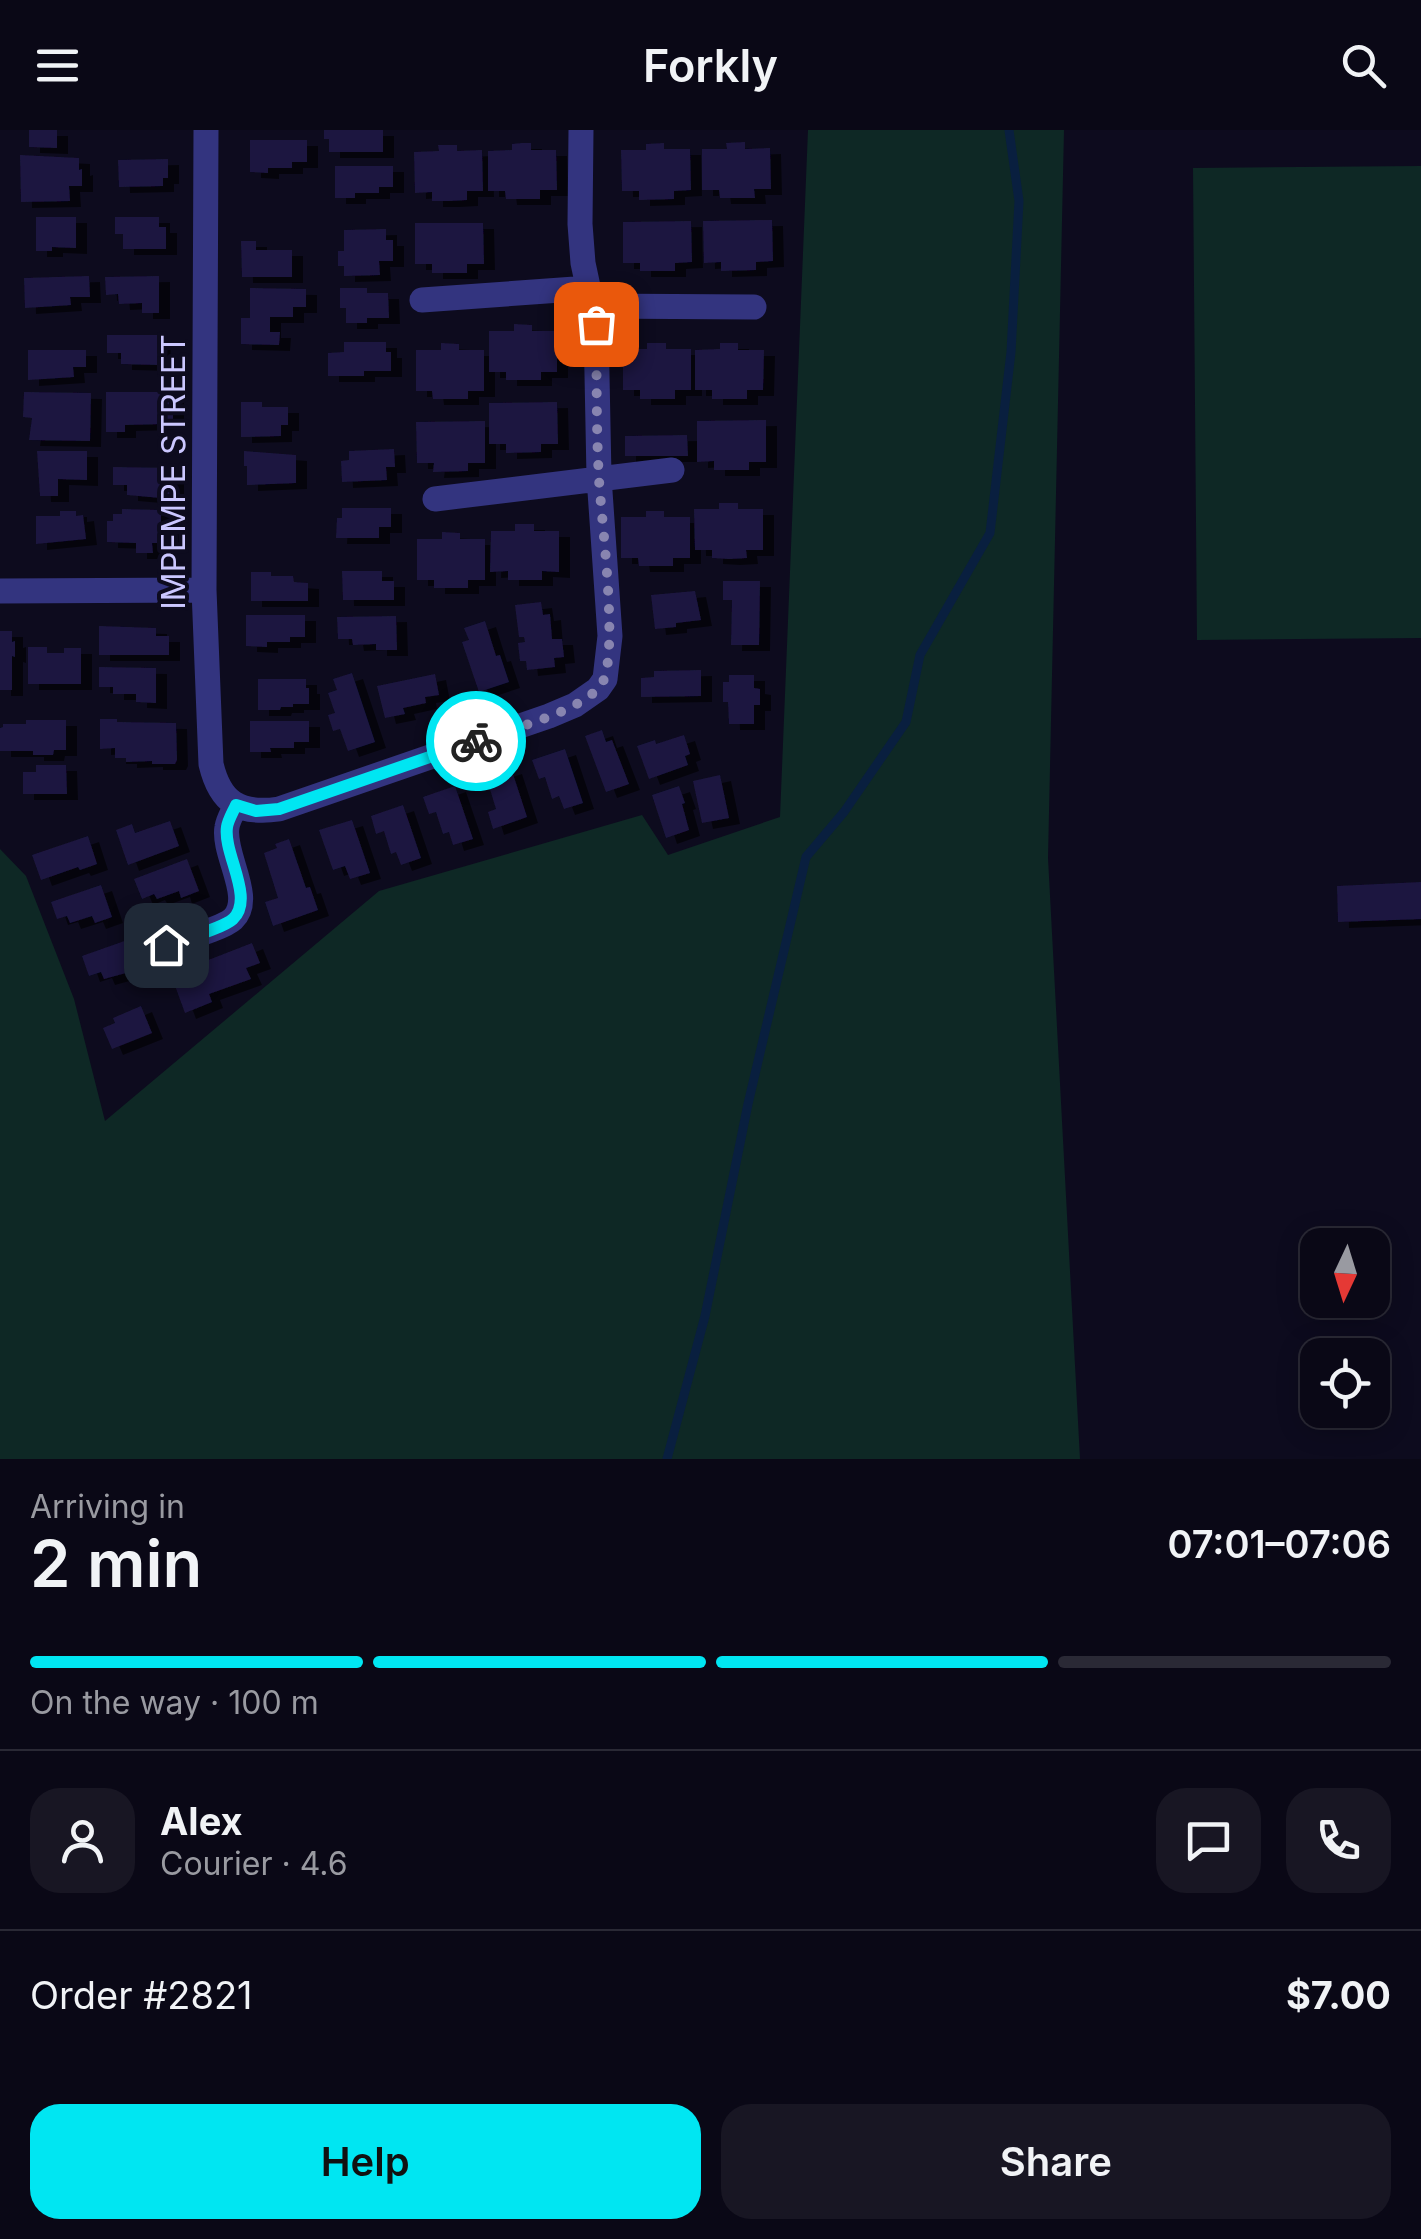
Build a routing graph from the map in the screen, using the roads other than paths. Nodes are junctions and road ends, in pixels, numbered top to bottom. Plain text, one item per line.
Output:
1 (206, 130) edge
2 (581, 130) edge
3 (591, 297) junction
4 (422, 300) dead end
5 (754, 307) dead end
6 (672, 470) dead end
7 (599, 478) junction
8 (435, 499) dead end
9 (0, 590) edge
10 (204, 590) junction
11 (236, 805) junction
12 (166, 945) dead end

1 - 10 street, IMPEMPE STREET
2 - 3 street
3 - 4 street
3 - 5 street
3 - 7 street
6 - 7 street
7 - 8 street
7 - 11 street
9 - 10 street
10 - 11 street, IMPEMPE STREET
11 - 12 street

